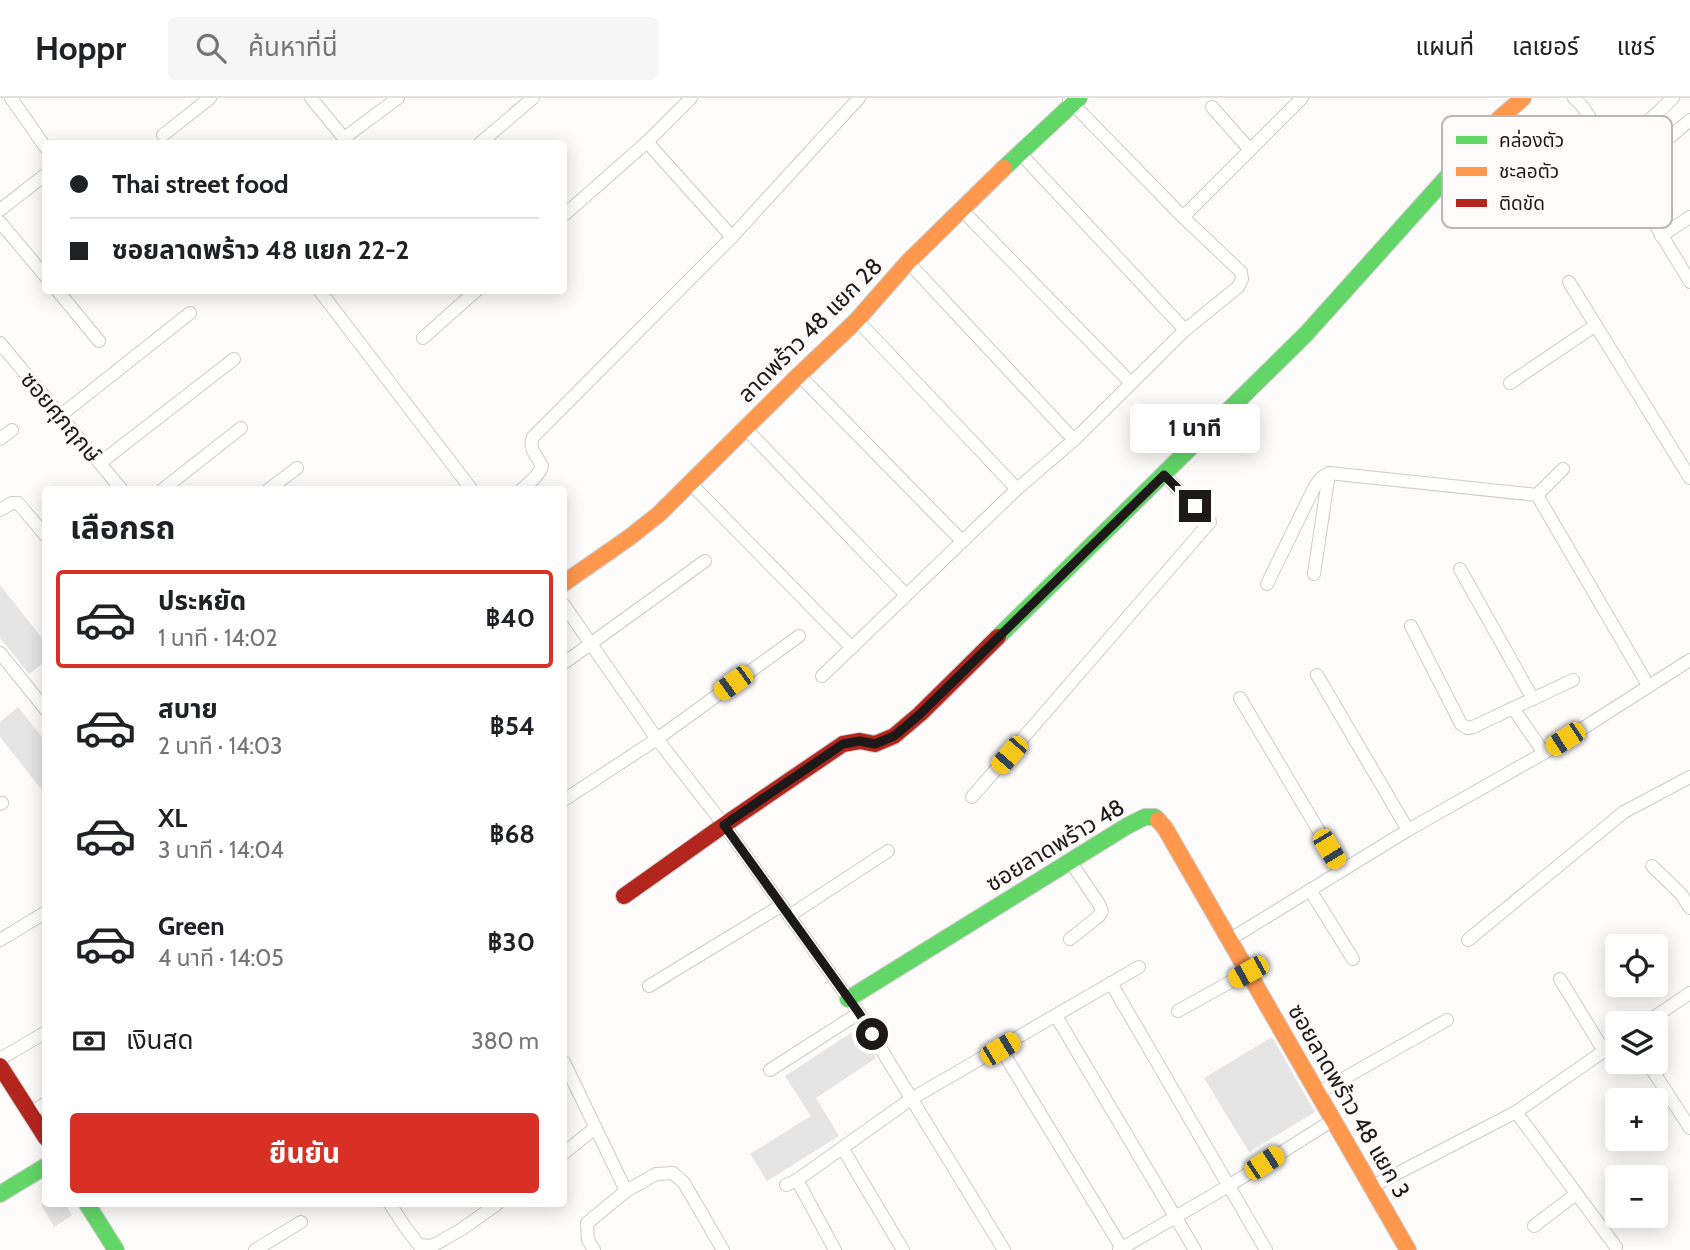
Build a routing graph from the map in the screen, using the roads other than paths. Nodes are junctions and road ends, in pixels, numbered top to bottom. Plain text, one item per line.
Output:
1 (11, 98) edge
2 (210, 98) edge
3 (311, 98) edge
4 (398, 98) edge
5 (533, 98) edge
6 (691, 98) edge
7 (859, 98) edge
8 (1302, 98) edge
9 (1523, 98) edge
10 (1574, 98) edge
11 (1673, 98) edge
12 (1073, 100) edge
13 (1212, 107) dead end
14 (1502, 116) edge
15 (1589, 116) edge
16 (1654, 116) edge
17 (1690, 120) edge
18 (163, 135) dead end
19 (1672, 135) edge
20 (345, 140) edge
21 (347, 140) edge
22 (484, 140) edge
23 (42, 142) edge
24 (647, 142) junction
25 (1250, 150) junction
26 (1020, 153) junction
27 (42, 177) edge
28 (1442, 183) edge
29 (961, 209) junction
30 (0, 210) edge
31 (567, 212) edge
32 (1690, 217) edge
33 (1183, 218) junction
34 (0, 222) edge
35 (1656, 228) edge
36 (1661, 236) junction
37 (732, 237) junction
38 (908, 262) junction
39 (42, 272) edge
40 (1569, 282) dead end
41 (1690, 282) edge
42 (60, 294) edge
43 (322, 294) edge
44 (472, 294) edge
45 (190, 313) dead end
46 (857, 320) junction
47 (1596, 325) junction
48 (1185, 330) junction
49 (423, 338) dead end
50 (99, 341) dead end
51 (0, 344) edge
52 (234, 359) dead end
53 (799, 375) junction
54 (1131, 383) junction
55 (1510, 383) dead end
56 (61, 415) junction
57 (241, 428) dead end
58 (745, 428) junction
59 (12, 430) dead end
60 (0, 439) edge
61 (1074, 440) junction
62 (100, 463) junction
63 (297, 468) dead end
64 (1563, 469) dead end
65 (1329, 473) junction
66 (1164, 475) junction
67 (1690, 478) edge
68 (690, 483) junction
69 (119, 486) edge
70 (167, 486) edge
71 (273, 486) edge
72 (469, 486) edge
73 (526, 486) edge
74 (1017, 489) junction
75 (1537, 495) junction
76 (0, 510) edge
77 (42, 531) edge
78 (962, 541) junction
79 (705, 561) dead end
80 (1460, 569) dead end
81 (1314, 575) dead end
82 (567, 581) edge
83 (1267, 584) dead end
84 (906, 595) junction
85 (567, 608) edge
86 (1411, 626) dead end
87 (799, 636) dead end
88 (591, 643) junction
89 (852, 648) junction
90 (0, 653) edge
91 (1690, 660) edge
92 (567, 661) edge
93 (822, 676) dead end
94 (1317, 676) dead end
95 (1573, 680) dead end
96 (1648, 685) junction
97 (1240, 698) dead end
98 (1533, 699) junction
99 (42, 705) edge
100 (1513, 708) junction
101 (657, 739) junction
102 (1544, 753) junction
103 (1690, 777) edge
104 (972, 797) dead end
105 (567, 798) edge
106 (724, 825) junction
107 (1408, 830) junction
108 (888, 851) dead end
109 (1070, 861) junction
110 (1652, 866) dead end
111 (1342, 870) junction
112 (1310, 890) junction
113 (624, 896) dead end
114 (1690, 908) edge
115 (786, 911) junction
116 (42, 914) edge
117 (1070, 939) dead end
118 (0, 940) edge
119 (1228, 940) junction
120 (1468, 940) dead end
121 (1353, 959) dead end
122 (1139, 967) dead end
123 (1248, 972) junction
124 (1560, 979) dead end
125 (1111, 983) junction
126 (649, 986) dead end
127 (1690, 993) edge
128 (848, 999) junction
129 (1178, 1011) dead end
130 (1663, 1011) edge
131 (859, 1013) junction
132 (1056, 1016) junction
133 (1447, 1020) dead end
134 (42, 1034) edge
135 (1000, 1049) junction
136 (1604, 1051) joint
137 (0, 1059) edge
138 (0, 1066) edge
139 (567, 1068) edge
140 (770, 1070) dead end
141 (1655, 1074) edge
142 (1318, 1093) junction
143 (911, 1099) junction
144 (42, 1106) edge
145 (1516, 1112) junction
146 (30, 1113) junction
147 (1333, 1120) junction
148 (596, 1128) junction
149 (1690, 1128) edge
150 (42, 1132) edge
151 (843, 1149) junction
152 (567, 1151) edge
153 (42, 1168) edge
154 (1230, 1185) junction
155 (1373, 1186) junction
156 (626, 1191) junction
157 (0, 1194) edge
158 (1576, 1194) junction
159 (92, 1207) edge
160 (392, 1207) edge
161 (493, 1207) edge
162 (1175, 1216) junction
163 (302, 1223) dead end
164 (1534, 1226) dead end
165 (1615, 1247) dead end
166 (1121, 1249) edge
167 (115, 1250) edge
168 (255, 1250) edge
169 (594, 1250) edge
170 (723, 1250) edge
171 (835, 1250) edge
172 (903, 1250) edge
173 (1004, 1250) edge
174 (1195, 1250) edge
175 (1266, 1250) edge
176 (1408, 1250) edge

1 - 23 street
2 - 18 street
3 - 20 street
4 - 21 street
5 - 22 street
6 - 24 street
7 - 37 street
8 - 25 street
9 - 14 street
10 - 15 street
11 - 16 street
12 - 26 street, ลาดพร้าว 48 แยก 28
12 - 33 street
13 - 25 street
17 - 19 street
24 - 31 street
24 - 37 street
25 - 33 street
26 - 29 street, ลาดพร้าว 48 แยก 28
26 - 48 street
27 - 30 street
28 - 66 street
29 - 38 street, ลาดพร้าว 48 แยก 28
29 - 54 street
32 - 36 street
33 - 48 street
34 - 39 street
35 - 36 street
36 - 41 street
37 - 73 street
38 - 46 street, ลาดพร้าว 48 แยก 28
38 - 61 street
40 - 47 street
42 - 50 street
43 - 72 street
44 - 49 street
45 - 56 street
46 - 53 street, ลาดพร้าว 48 แยก 28
46 - 74 street
47 - 55 street
47 - 67 street
48 - 54 street
51 - 56 street, ซอยศุภฤกษ์
52 - 62 street
53 - 58 street, ลาดพร้าว 48 แยก 28
53 - 78 street
54 - 61 street
56 - 62 street, ซอยศุภฤกษ์
57 - 70 street
58 - 68 street, ลาดพร้าว 48 แยก 28
58 - 84 street
59 - 60 street
61 - 74 street
62 - 69 street, ซอยศุภฤกษ์
63 - 71 street
64 - 75 street
65 - 75 street
65 - 81 street
65 - 83 street
66 - 104 street
66 - 106 street
68 - 82 street, ลาดพร้าว 48 แยก 28
68 - 89 street
74 - 78 street
75 - 96 street
76 - 77 street
78 - 84 street
79 - 88 street
80 - 98 street
84 - 89 street
85 - 88 street
86 - 100 street
87 - 101 street
88 - 92 street
88 - 101 street
89 - 93 street
90 - 99 street
91 - 96 street
94 - 107 street
95 - 98 street
96 - 102 street
97 - 111 street
98 - 100 street
100 - 102 street
101 - 105 street
101 - 106 street
102 - 107 street
103 - 120 street
106 - 113 street
106 - 115 street
107 - 111 street
108 - 115 street
109 - 117 street
109 - 119 street, ซอยลาดพร้าว 48
109 - 128 street, ซอยลาดพร้าว 48
110 - 114 street
111 - 112 street
112 - 119 street
112 - 121 street
115 - 126 street
115 - 128 street
116 - 118 street
119 - 123 street, ซอยลาดพร้าว 48 แยก 3
122 - 125 street
123 - 129 street
123 - 142 street, ซอยลาดพร้าว 48 แยก 3
124 - 136 street
125 - 132 street
125 - 154 street
127 - 130 street
128 - 131 street
131 - 140 street
131 - 143 street
132 - 135 street
132 - 162 street
133 - 142 street
134 - 137 street
135 - 143 street
135 - 166 street
136 - 145 street
138 - 146 street
139 - 148 street
141 - 149 street
142 - 147 street, ซอยลาดพร้าว 48 แยก 3
143 - 151 street
143 - 173 street
144 - 146 street
145 - 155 street
145 - 158 street
146 - 150 street
147 - 154 street
147 - 155 street, ซอยลาดพร้าว 48 แยก 3
148 - 152 street
148 - 156 street
151 - 171 street
151 - 172 street
153 - 157 street
154 - 162 street
154 - 175 street
155 - 176 street, ซอยลาดพร้าว 48 แยก 3
156 - 169 street
156 - 170 street
158 - 164 street
158 - 165 street
159 - 167 street
160 - 161 street
162 - 166 street
162 - 174 street
163 - 168 street

